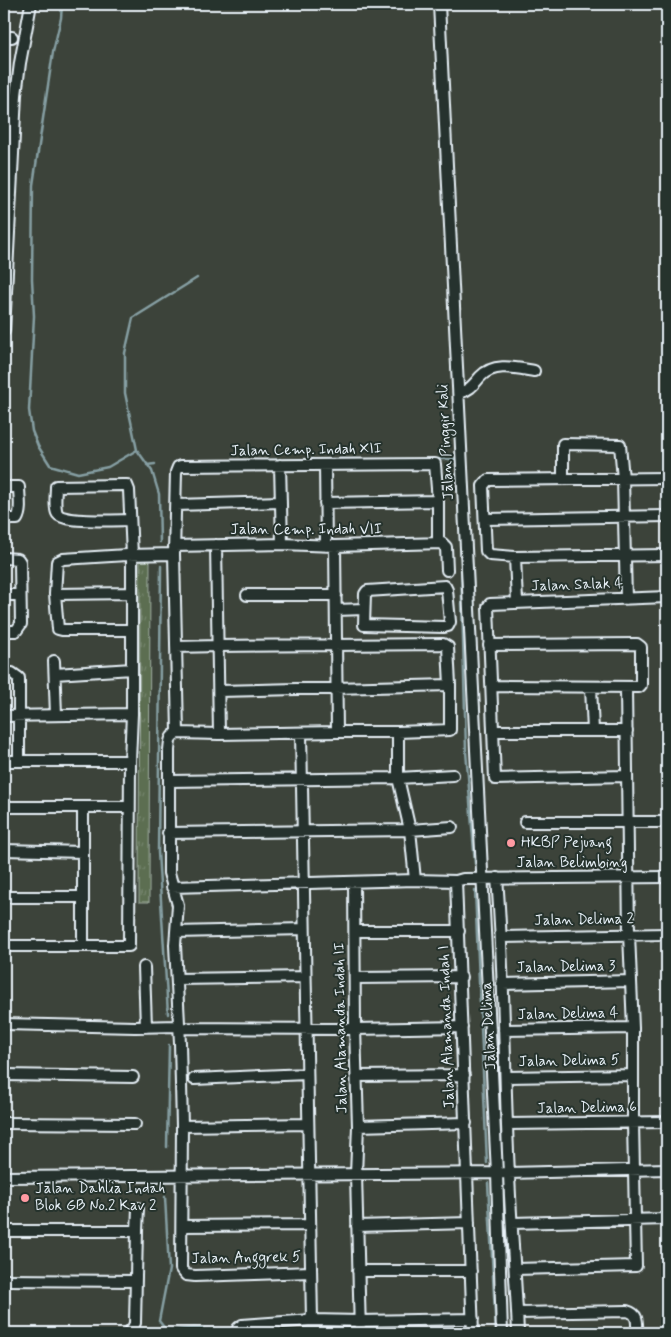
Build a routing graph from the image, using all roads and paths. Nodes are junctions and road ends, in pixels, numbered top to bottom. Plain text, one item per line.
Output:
1 (31, 4) edge
2 (439, 4) edge
3 (4, 331) edge
4 (534, 371) dead end
5 (459, 393) junction
6 (280, 465) junction
7 (325, 465) junction
8 (563, 478) junction
9 (667, 478) edge
10 (623, 479) junction
11 (4, 487) edge
12 (438, 500) junction
13 (281, 502) junction
14 (325, 503) junction
15 (176, 505) junction
16 (667, 516) edge
17 (624, 517) junction
18 (4, 519) edge
19 (485, 519) junction
20 (129, 520) junction
21 (438, 543) junction
22 (282, 544) junction
23 (216, 545) junction
24 (330, 546) junction
25 (170, 551) junction
26 (132, 555) junction
27 (625, 555) junction
28 (667, 555) edge
29 (515, 557) junction
30 (4, 558) edge
31 (447, 570) dead end
32 (132, 593) junction
33 (4, 594) edge
34 (20, 594) junction
35 (55, 594) junction
36 (247, 595) dead end
37 (336, 595) junction
38 (667, 597) edge
39 (626, 598) junction
40 (517, 602) junction
41 (364, 609) junction
42 (336, 610) junction
43 (132, 630) junction
44 (8, 631) edge
45 (337, 644) junction
46 (489, 645) junction
47 (218, 646) junction
48 (176, 648) junction
49 (54, 661) dead end
50 (132, 669) junction
51 (4, 673) edge
52 (55, 674) junction
53 (450, 685) junction
54 (492, 686) junction
55 (591, 687) junction
56 (338, 688) junction
57 (626, 688) junction
58 (219, 691) junction
59 (132, 714) junction
60 (56, 715) junction
61 (4, 716) edge
62 (19, 716) junction
63 (494, 731) junction
64 (593, 731) junction
65 (627, 731) junction
66 (336, 732) junction
67 (398, 732) junction
68 (178, 733) junction
69 (301, 733) junction
70 (219, 734) junction
71 (20, 760) junction
72 (4, 761) edge
73 (130, 761) junction
74 (453, 775) dead end
75 (626, 776) junction
76 (398, 778) junction
77 (301, 779) junction
78 (169, 781) junction
79 (4, 807) edge
80 (83, 807) junction
81 (129, 807) junction
82 (525, 822) dead end
83 (627, 822) junction
84 (667, 822) edge
85 (452, 828) dead end
86 (410, 830) junction
87 (302, 831) junction
88 (168, 833) junction
89 (4, 850) edge
90 (83, 852) junction
91 (667, 877) edge
92 (479, 878) junction
93 (497, 878) junction
94 (628, 878) junction
95 (415, 880) junction
96 (461, 880) junction
97 (354, 882) junction
98 (303, 884) junction
99 (172, 887) junction
100 (4, 897) edge
101 (83, 897) junction
102 (304, 929) junction
103 (355, 931) junction
104 (459, 931) junction
105 (176, 932) junction
106 (629, 934) junction
107 (667, 934) edge
108 (502, 937) junction
109 (4, 946) edge
110 (83, 946) junction
111 (144, 967) dead end
112 (305, 977) junction
113 (461, 977) junction
114 (355, 978) junction
115 (177, 979) junction
116 (631, 981) junction
117 (502, 984) junction
118 (4, 1024) edge
119 (151, 1027) junction
120 (177, 1027) junction
121 (462, 1027) junction
122 (306, 1028) junction
123 (633, 1028) junction
124 (355, 1029) junction
125 (504, 1030) junction
126 (307, 1074) junction
127 (4, 1075) edge
128 (464, 1075) junction
129 (633, 1075) junction
130 (357, 1076) junction
131 (133, 1077) dead end
132 (506, 1077) junction
133 (194, 1079) dead end
134 (667, 1122) edge
135 (4, 1123) edge
136 (466, 1123) junction
137 (633, 1123) junction
138 (135, 1124) dead end
139 (308, 1124) junction
140 (508, 1124) junction
141 (182, 1126) junction
142 (358, 1126) junction
143 (634, 1169) junction
144 (667, 1169) edge
145 (468, 1173) junction
146 (490, 1173) junction
147 (508, 1173) junction
148 (309, 1174) junction
149 (356, 1174) junction
150 (182, 1176) junction
151 (4, 1177) edge
152 (138, 1208) dead end
153 (636, 1219) junction
154 (667, 1219) edge
155 (469, 1223) junction
156 (512, 1223) junction
157 (310, 1225) junction
158 (182, 1226) junction
159 (358, 1226) junction
160 (4, 1231) edge
161 (137, 1231) junction
162 (515, 1269) junction
163 (358, 1270) junction
164 (471, 1270) junction
165 (311, 1272) junction
166 (4, 1280) edge
167 (136, 1281) junction
168 (517, 1313) junction
169 (473, 1319) junction
170 (312, 1320) junction
171 (360, 1321) junction
172 (128, 1333) edge
173 (238, 1333) edge
174 (360, 1333) edge
175 (473, 1333) edge
176 (502, 1333) edge
177 (518, 1333) edge
178 (637, 1333) edge

1 - 3 street
2 - 5 street, Jalan Pinggir Kali
4 - 5 street
5 - 92 street, Jalan Pinggir Kali
6 - 7 street, Jalan Cemp. Indah XII
6 - 13 street
6 - 15 street, Jalan Cemp. Indah XII
7 - 12 street, Jalan Cemp. Indah XII
7 - 14 street
8 - 10 street
8 - 10 street
8 - 19 street
9 - 10 street
10 - 17 street
11 - 18 street
12 - 14 street
12 - 21 street, Jalan Cemp. Indah XII
13 - 15 street
13 - 22 street
14 - 24 street
15 - 25 street, Jalan Cemp. Indah XII
16 - 17 street
17 - 19 street
17 - 27 street
19 - 29 street
20 - 20 street
20 - 26 street
21 - 24 street, Jalan Cemp. Indah VII
21 - 31 street
22 - 23 street, Jalan Cemp. Indah VII
22 - 24 street, Jalan Cemp. Indah VII
23 - 25 street, Jalan Cemp. Indah VII
23 - 47 street
24 - 37 street
25 - 26 street, Jalan Cemp. Indah VII
25 - 48 street, Jalan Cemp. Indah XII
26 - 32 street
26 - 35 street, Jalan Cemp. Indah VII
27 - 28 street
27 - 29 street
27 - 39 street
29 - 40 street
30 - 34 street
32 - 35 street
32 - 43 street
33 - 34 street
34 - 44 street
35 - 43 street
36 - 37 street
37 - 42 street
38 - 39 street, Jalan Salak 4
39 - 40 street, Jalan Salak 4
40 - 46 street, Jalan Salak 4
41 - 41 street
41 - 42 street
42 - 45 street
43 - 50 street
45 - 47 street
45 - 53 street
45 - 56 street
46 - 54 street
46 - 57 street
47 - 48 street
47 - 58 street
48 - 68 street, Jalan Cemp. Indah XII
49 - 52 street
50 - 52 street
50 - 59 street
51 - 62 street
52 - 60 street
53 - 56 street
53 - 67 street
54 - 55 street
54 - 63 street
55 - 57 street
55 - 64 street
56 - 58 street
56 - 66 street
57 - 65 street
58 - 70 street
59 - 60 street
59 - 73 street
60 - 62 street
61 - 62 street
62 - 71 street
63 - 64 street
63 - 75 street
64 - 65 street
65 - 75 street
66 - 67 street
66 - 69 street
67 - 76 street
68 - 70 street
68 - 78 street
69 - 70 street
69 - 77 street
71 - 72 street
71 - 73 street
73 - 81 street
74 - 76 street
75 - 83 street
76 - 77 street
76 - 86 street
77 - 78 street
77 - 87 street
78 - 88 street
79 - 80 street
80 - 81 street
80 - 90 street
81 - 110 street
82 - 83 street
83 - 84 street
83 - 94 street
85 - 86 street
86 - 87 street
86 - 95 street
87 - 88 street
87 - 98 street
88 - 99 street
89 - 90 street
90 - 101 street
91 - 94 street, Jalan Belimbing
92 - 93 street, Jalan Belimbing
92 - 96 street, Jalan Belimbing
92 - 146 street, Jalan Pinggir Kali
93 - 94 street, Jalan Belimbing
93 - 108 street, Jalan Delima
94 - 106 street
95 - 96 street, Jalan Belimbing
95 - 97 street, Jalan Belimbing
96 - 104 street, Jalan Alamanda Indah I
97 - 98 street, Jalan Belimbing
97 - 103 street, Jalan Alamanda Indah II
98 - 99 street, Jalan Belimbing
98 - 102 street
99 - 105 street
100 - 101 street
101 - 110 street
102 - 105 street
102 - 112 street
103 - 104 street
103 - 114 street, Jalan Alamanda Indah II
104 - 113 street, Jalan Alamanda Indah I
105 - 115 street
106 - 107 street, Jalan Delima 2
106 - 108 street, Jalan Delima 2
106 - 116 street
108 - 117 street, Jalan Delima
109 - 110 street
111 - 119 street
112 - 115 street
112 - 122 street
113 - 114 street
113 - 121 street, Jalan Alamanda Indah I
114 - 124 street, Jalan Alamanda Indah II
115 - 120 street
116 - 117 street, Jalan Delima 3
116 - 123 street
117 - 125 street, Jalan Delima
118 - 119 street
119 - 120 street
120 - 122 street
120 - 141 street
121 - 124 street
121 - 128 street, Jalan Alamanda Indah I
122 - 124 street
122 - 126 street
123 - 125 street, Jalan Delima 4
123 - 129 street
124 - 130 street, Jalan Alamanda Indah II
125 - 132 street, Jalan Delima
126 - 133 street
126 - 139 street
127 - 131 street
128 - 130 street
128 - 136 street, Jalan Alamanda Indah I
129 - 132 street, Jalan Delima 5
129 - 137 street
130 - 142 street, Jalan Alamanda Indah II
132 - 140 street, Jalan Delima
134 - 137 street, Jalan Delima 6
135 - 138 street
136 - 142 street
136 - 145 street, Jalan Alamanda Indah I
137 - 140 street, Jalan Delima 6
137 - 143 street
139 - 141 street
139 - 148 street
140 - 147 street, Jalan Delima
141 - 150 street
142 - 149 street, Jalan Alamanda Indah II
143 - 144 street
143 - 147 street
143 - 153 street
145 - 146 street
145 - 149 street
145 - 155 street, Jalan Alamanda Indah I
146 - 147 street
146 - 176 street, Jalan Pinggir Kali
147 - 156 street, Jalan Delima
148 - 149 street
148 - 150 street
148 - 157 street
149 - 159 street, Jalan Alamanda Indah II
150 - 151 street
150 - 158 street
152 - 161 street
153 - 154 street
153 - 156 street
153 - 162 street
155 - 159 street
155 - 164 street, Jalan Alamanda Indah I
156 - 162 street, Jalan Delima
157 - 158 street
157 - 165 street
158 - 165 street, Jalan Anggrek 5
159 - 163 street, Jalan Alamanda Indah II
160 - 161 street
161 - 167 street
162 - 168 street, Jalan Delima
163 - 164 street
163 - 171 street, Jalan Alamanda Indah II
164 - 169 street, Jalan Alamanda Indah I
165 - 170 street
166 - 167 street
167 - 172 street
168 - 177 street, Jalan Delima
168 - 178 street
169 - 171 street
169 - 175 street, Jalan Alamanda Indah I
170 - 171 street
170 - 173 street
171 - 174 street, Jalan Alamanda Indah II

